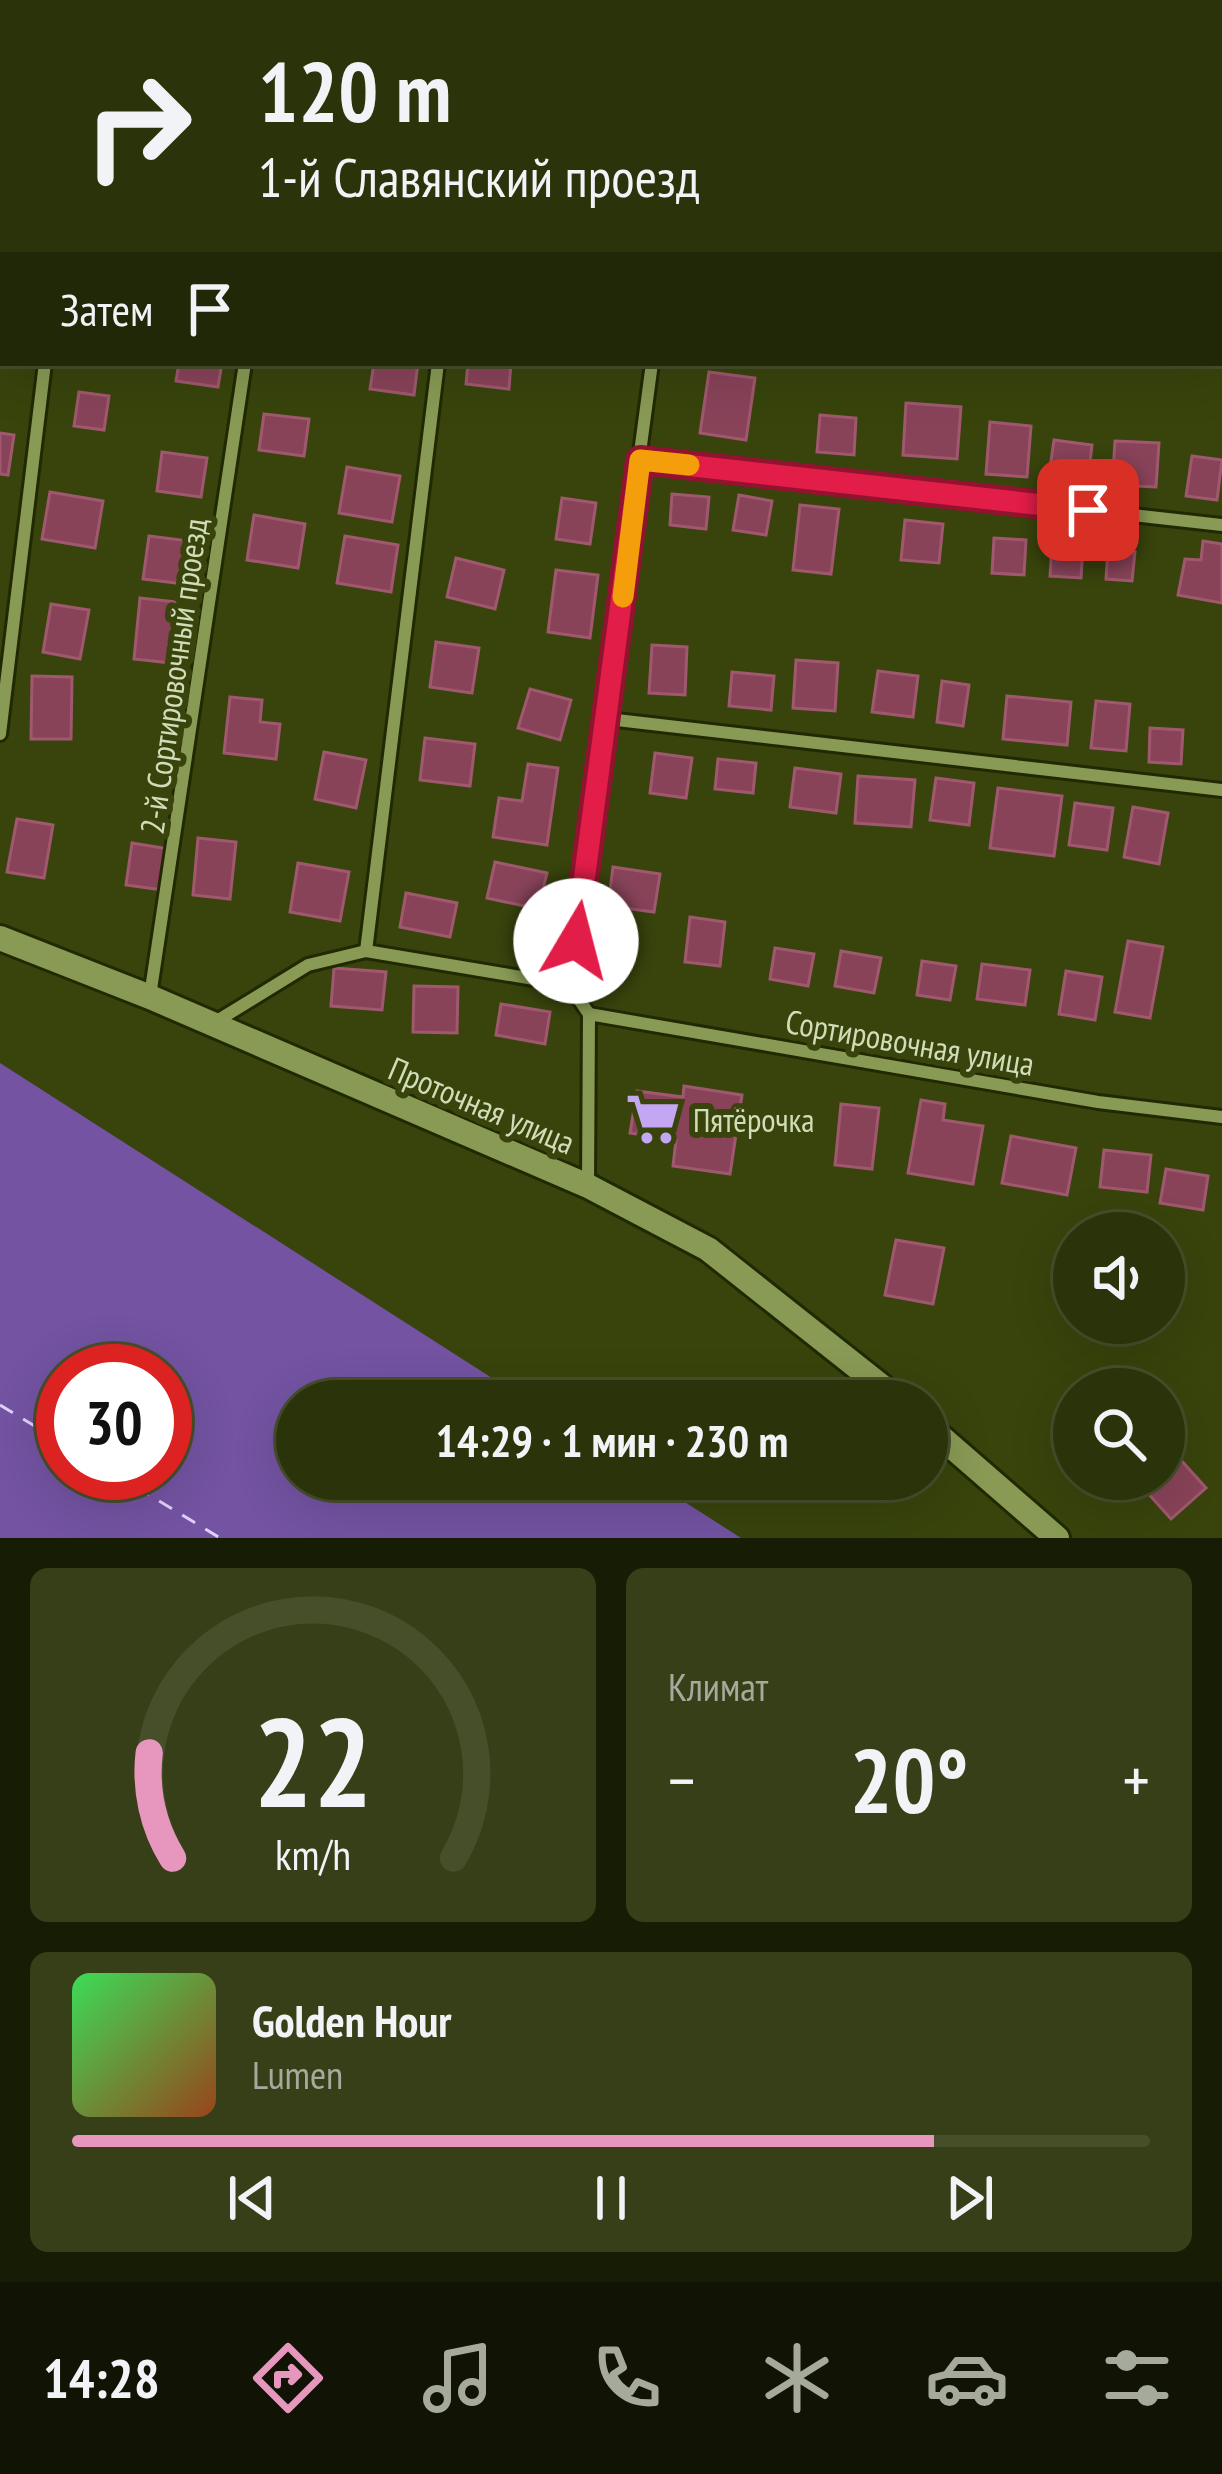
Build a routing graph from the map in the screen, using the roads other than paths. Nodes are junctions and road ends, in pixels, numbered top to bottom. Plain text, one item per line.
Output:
1 (45, 366) edge
2 (245, 366) edge
3 (438, 366) edge
4 (652, 366) edge
5 (640, 460) junction
6 (1222, 525) edge
7 (608, 719) junction
8 (0, 734) edge
9 (1222, 790) edge
10 (0, 938) edge
11 (366, 951) junction
12 (569, 986) junction
13 (150, 997) junction
14 (589, 1014) junction
15 (211, 1024) junction
16 (1222, 1117) edge
17 (588, 1186) junction
18 (873, 1380) edge
19 (948, 1443) edge
20 (1057, 1538) edge

1 - 8 street
2 - 13 street, 2-й Сортировочный проезд
3 - 11 street
4 - 5 street
5 - 6 street
5 - 7 street
7 - 9 street
7 - 12 street
10 - 13 main road, Проточная улица
11 - 12 street
11 - 15 street
12 - 14 street
13 - 15 main road, Проточная улица
14 - 16 street, Сортировочная улица
14 - 17 street
15 - 17 main road, Проточная улица
17 - 18 main road, Проточная улица
19 - 20 main road

